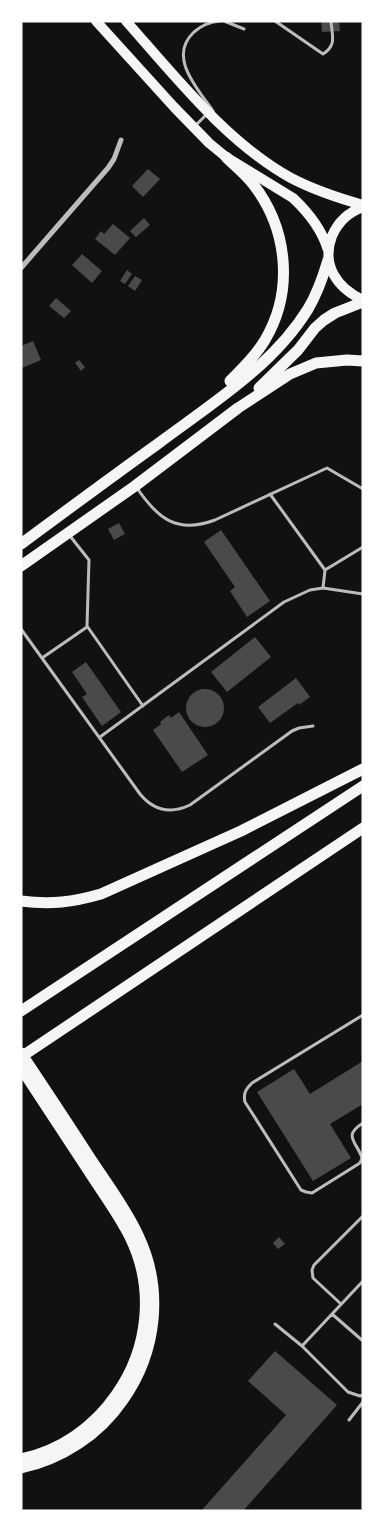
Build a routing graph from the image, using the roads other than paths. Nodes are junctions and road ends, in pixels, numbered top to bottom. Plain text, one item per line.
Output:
1 (96, 21) edge
2 (126, 21) edge
3 (219, 21) edge
4 (224, 21) edge
5 (275, 21) edge
6 (331, 21) edge
7 (244, 29) dead end
8 (209, 112) junction
9 (223, 126) junction
10 (193, 128) junction
11 (122, 140) dead end
12 (226, 157) junction
13 (363, 206) edge
14 (328, 255) junction
15 (21, 268) edge
16 (363, 302) edge
17 (363, 361) edge
18 (238, 408) junction
19 (192, 418) junction
20 (135, 486) junction
21 (363, 489) edge
22 (270, 494) junction
23 (68, 533) junction
24 (21, 544) edge
25 (363, 548) edge
26 (21, 566) edge
27 (325, 570) junction
28 (323, 588) junction
29 (363, 594) edge
30 (87, 626) junction
31 (21, 629) edge
32 (42, 658) junction
33 (143, 706) junction
34 (313, 726) dead end
35 (100, 738) junction
36 (363, 769) edge
37 (363, 786) edge
38 (363, 828) edge
39 (21, 901) edge
40 (21, 1011) edge
41 (363, 1015) edge
42 (57, 1033) junction
43 (21, 1055) edge
44 (21, 1061) edge
45 (21, 1068) edge
46 (42, 1093) junction
47 (363, 1123) edge
48 (363, 1216) edge
49 (363, 1280) edge
50 (341, 1304) junction
51 (332, 1314) junction
52 (275, 1324) dead end
53 (363, 1341) edge
54 (302, 1346) junction
55 (363, 1395) edge
56 (363, 1402) edge
57 (349, 1420) dead end
58 (21, 1459) edge
59 (21, 1468) edge

1 - 10 highway
2 - 8 highway
3 - 9 lane
4 - 7 lane
5 - 6 lane
8 - 9 highway
8 - 10 lane
9 - 13 highway
10 - 12 highway
11 - 15 street
12 - 14 highway
12 - 19 highway
13 - 14 highway
14 - 16 highway
14 - 19 highway
16 - 18 highway
17 - 18 highway
18 - 20 highway
19 - 24 highway
20 - 22 lane
20 - 23 highway
21 - 22 lane
22 - 27 lane
23 - 26 highway
23 - 30 lane
25 - 27 lane
27 - 28 lane
28 - 29 lane
28 - 33 lane
30 - 32 lane
30 - 33 lane
31 - 32 lane
32 - 35 lane
33 - 35 lane
34 - 35 lane
36 - 39 highway
37 - 40 highway
38 - 42 highway
41 - 47 lane
42 - 43 highway
42 - 44 highway
43 - 46 highway
45 - 46 highway
46 - 58 highway
46 - 59 highway
48 - 50 lane
49 - 50 lane
50 - 51 lane
51 - 53 lane
51 - 54 lane
52 - 54 lane
54 - 55 lane
56 - 57 lane

